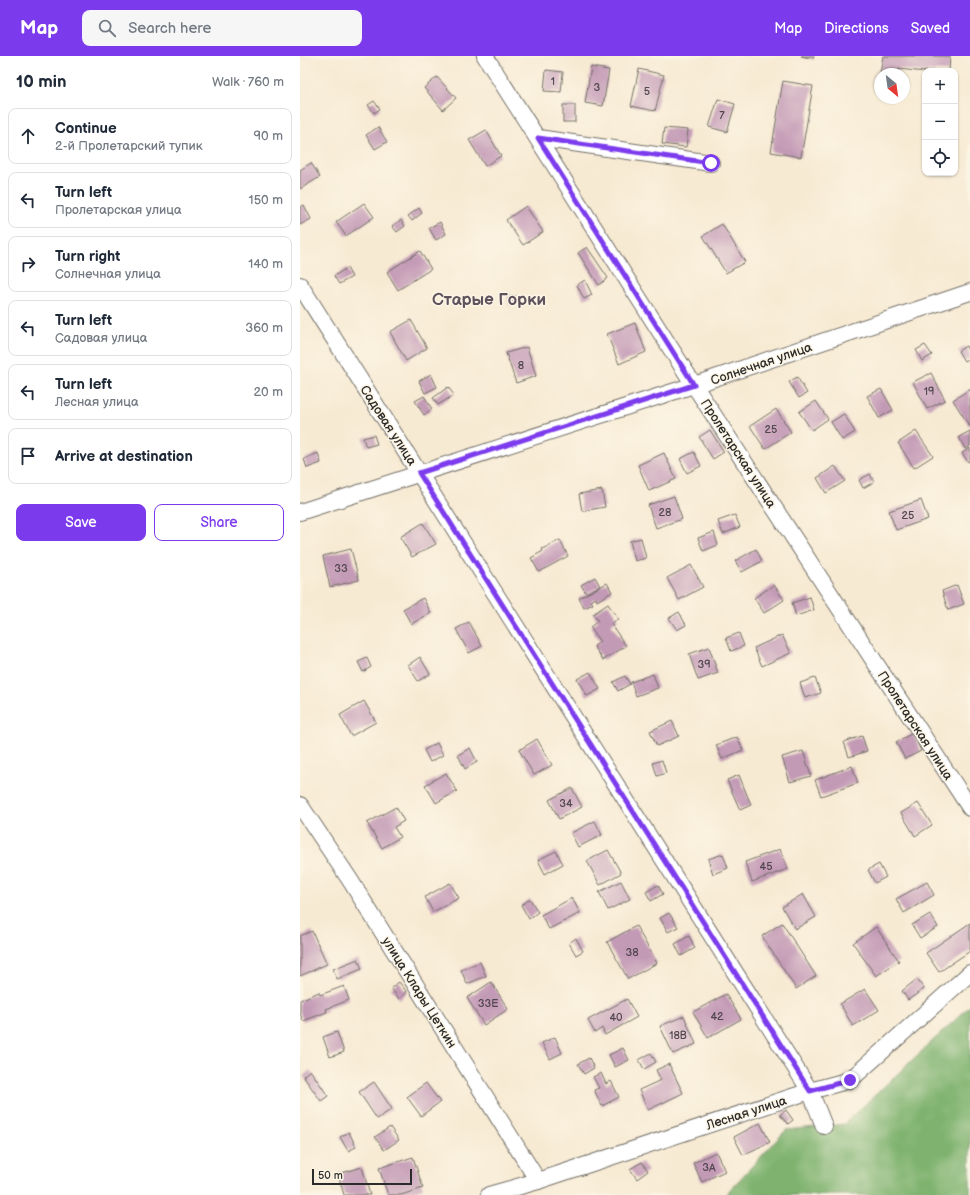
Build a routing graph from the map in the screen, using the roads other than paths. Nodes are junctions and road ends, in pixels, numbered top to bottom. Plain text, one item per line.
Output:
1 (485, 56) edge
2 (538, 138) junction
3 (711, 163) dead end
4 (300, 286) edge
5 (970, 292) edge
6 (694, 385) junction
7 (419, 473) junction
8 (300, 512) edge
9 (300, 805) edge
10 (970, 808) edge
11 (970, 973) edge
12 (810, 1091) junction
13 (824, 1126) dead end
14 (538, 1181) junction
15 (489, 1195) edge

1 - 2 street, Пролетарская улица
2 - 3 street
2 - 6 street, Пролетарская улица
4 - 7 street, Садовая улица
5 - 6 street, Солнечная улица
6 - 7 street, Солнечная улица
6 - 10 street, Пролетарская улица
7 - 8 street, Солнечная улица
7 - 12 street, Садовая улица
9 - 14 street, улица Клары Цеткин
11 - 12 street, Лесная улица
12 - 13 street, Садовая улица
12 - 14 street, Лесная улица
14 - 15 street, Лесная улица

